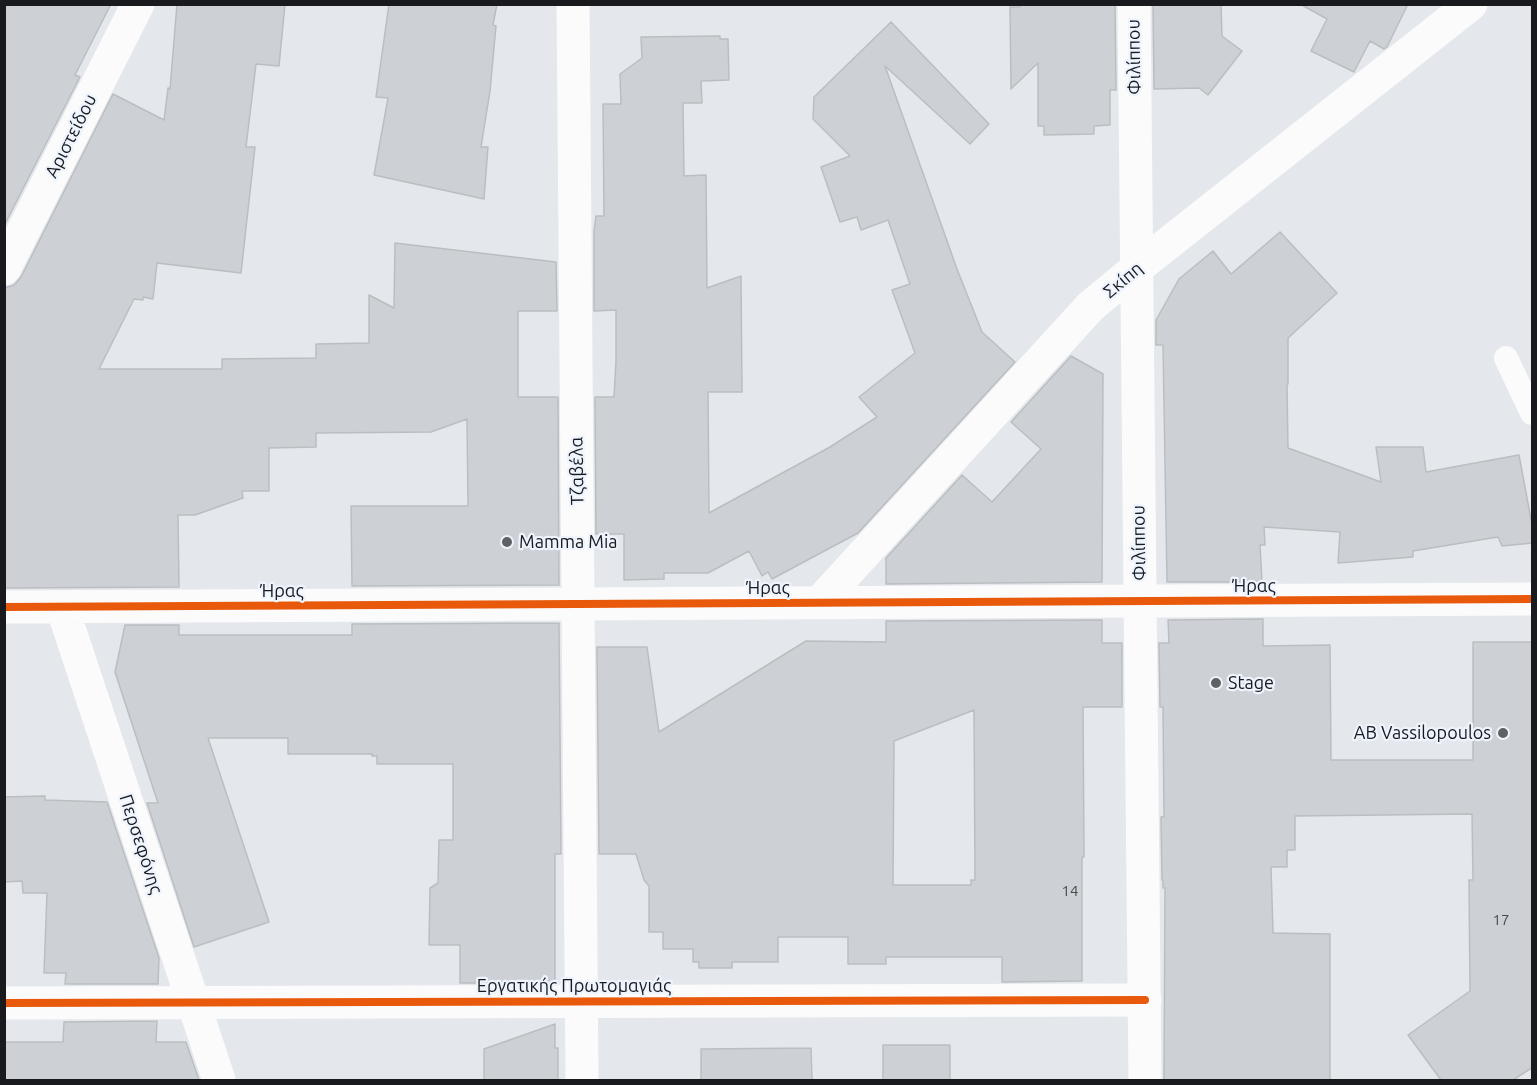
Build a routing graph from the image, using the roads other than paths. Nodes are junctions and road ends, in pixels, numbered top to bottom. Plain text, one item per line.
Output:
1 (138, 4) edge
2 (573, 4) edge
3 (1134, 4) edge
4 (1471, 4) edge
5 (1137, 268) junction
6 (4, 269) edge
7 (1506, 358) dead end
8 (1533, 413) edge
9 (1533, 599) edge
10 (1140, 602) junction
11 (819, 603) junction
12 (578, 604) junction
13 (4, 607) edge
14 (62, 607) junction
15 (1144, 1000) junction
16 (582, 1001) junction
17 (193, 1002) junction
18 (4, 1003) edge
19 (219, 1080) edge
20 (582, 1080) edge
21 (1145, 1080) edge

1 - 6 street, Αριστείδου
2 - 12 street, Τζαβέλα
3 - 5 street, Φιλίππου
4 - 5 street, Σκίπη
5 - 10 street, Φιλίππου
5 - 11 street, Σκίπη
7 - 8 lane
9 - 10 street, Ήρας
10 - 11 street, Ήρας
10 - 15 street, Φιλίππου
11 - 12 street, Ήρας
12 - 14 street, Ήρας
12 - 16 street, Τζαβέλα
13 - 14 street, Ήρας
14 - 17 street, Περσεφόνης
15 - 16 street, Εργατικής Πρωτομαγιάς
15 - 21 street, Φιλίππου
16 - 17 street, Εργατικής Πρωτομαγιάς
16 - 20 street, Τζαβέλα
17 - 18 street, Εργατικής Πρωτομαγιάς
17 - 19 street, Περσεφόνης

